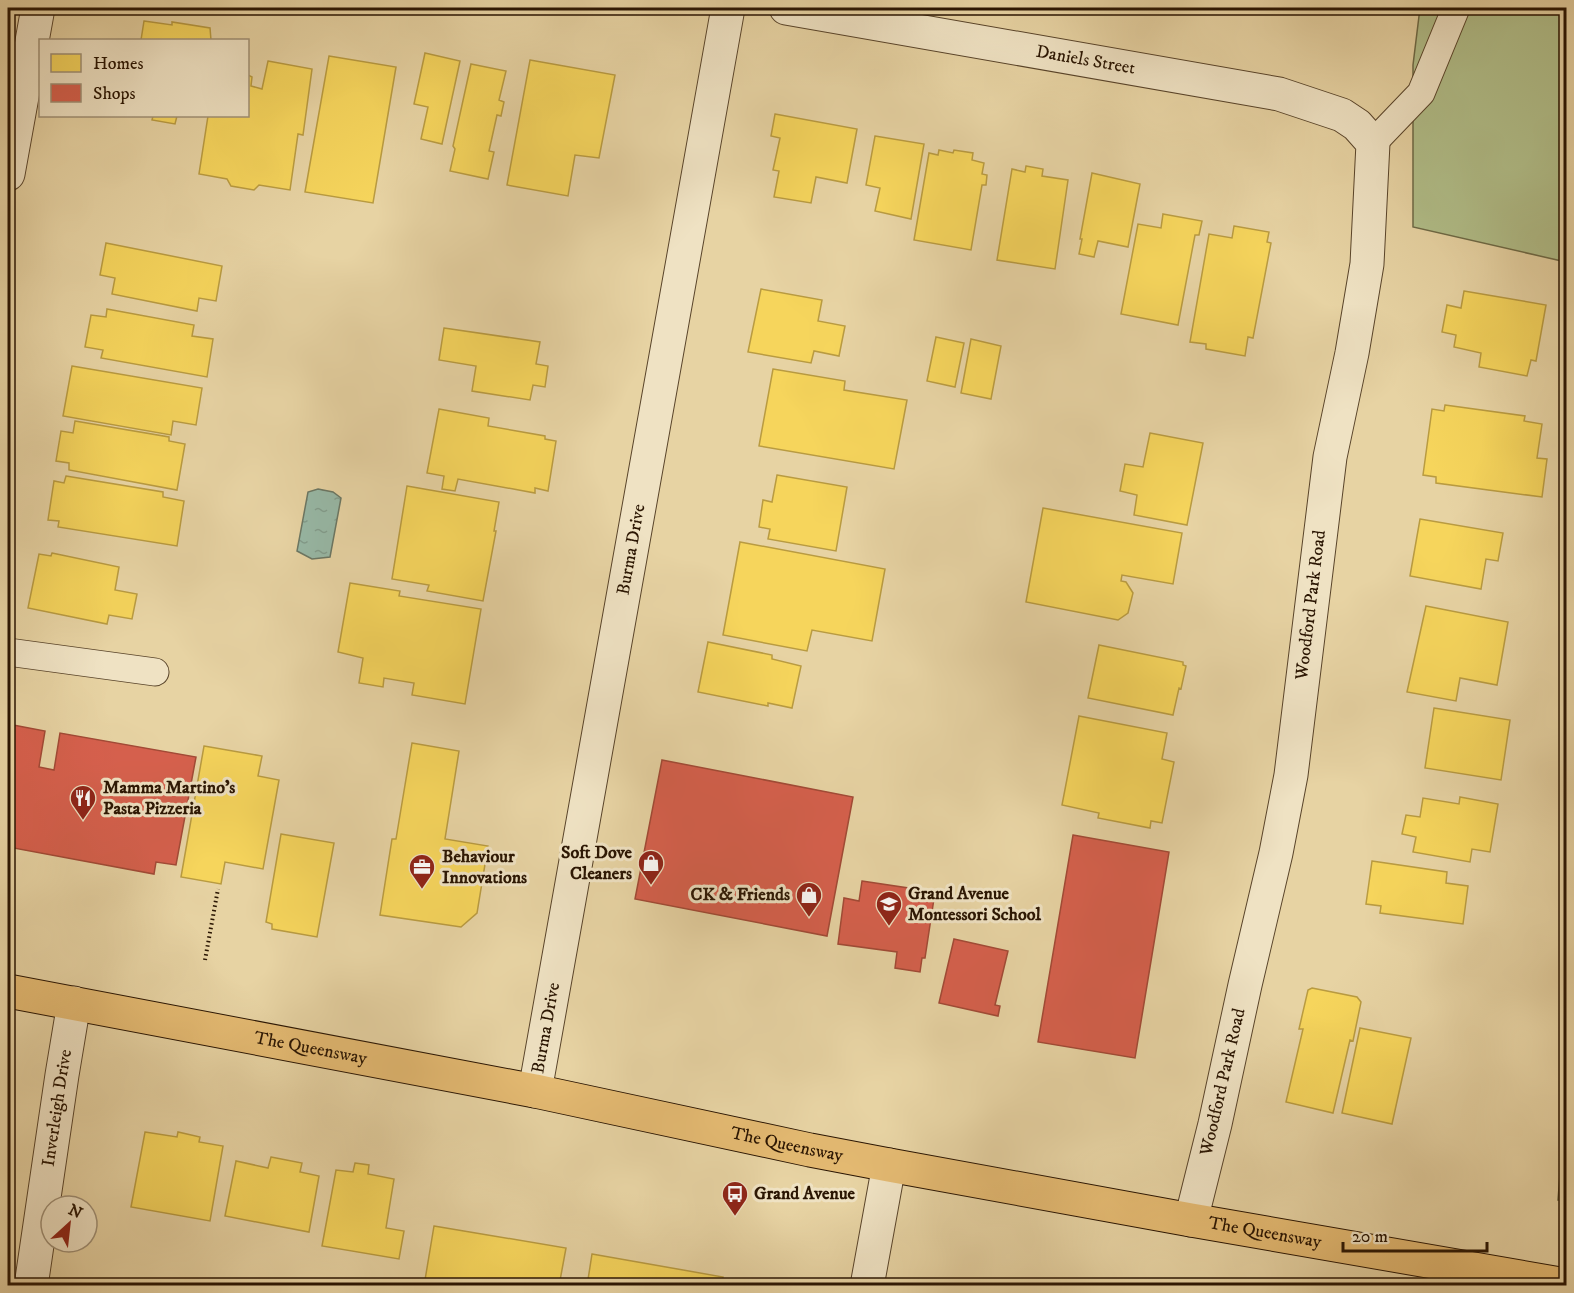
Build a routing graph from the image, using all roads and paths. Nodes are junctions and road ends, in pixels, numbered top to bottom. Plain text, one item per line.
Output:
1 (38, 8) edge
2 (728, 8) edge
3 (786, 8) edge
4 (1456, 8) edge
5 (1374, 143) junction
6 (8, 174) edge
7 (8, 652) edge
8 (155, 672) dead end
9 (218, 889) dead end
10 (205, 960) dead end
11 (8, 991) edge
12 (74, 1003) junction
13 (534, 1090) junction
14 (889, 1165) junction
15 (1191, 1220) junction
16 (1566, 1285) edge
17 (31, 1286) edge
18 (867, 1286) edge

1 - 6 street
2 - 13 street, Burma Drive
3 - 5 street, Daniels Street
4 - 5 lane
5 - 15 street, Woodford Park Road
7 - 8 lane
9 - 10 path
11 - 12 main road, The Queensway
12 - 13 main road, The Queensway
12 - 17 street, Inverleigh Drive
13 - 14 main road, The Queensway
14 - 15 main road, The Queensway
14 - 18 street
15 - 16 main road, The Queensway

